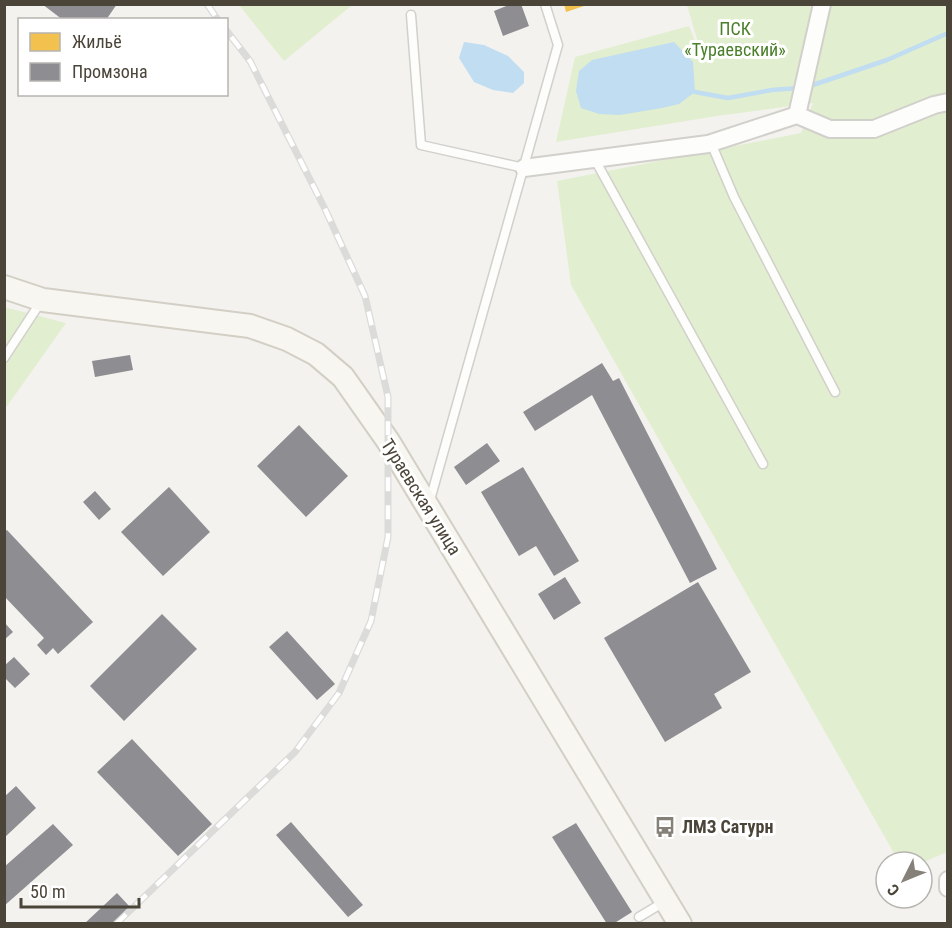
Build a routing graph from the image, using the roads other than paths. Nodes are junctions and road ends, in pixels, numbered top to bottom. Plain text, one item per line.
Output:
1 (545, 4) edge
2 (822, 4) edge
3 (411, 15) dead end
4 (948, 102) edge
5 (797, 115) junction
6 (711, 142) junction
7 (594, 158) junction
8 (524, 168) junction
9 (4, 286) edge
10 (43, 300) junction
11 (4, 358) edge
12 (836, 392) dead end
13 (763, 464) dead end
14 (428, 506) junction
15 (948, 880) edge
16 (948, 888) edge
17 (666, 900) junction
18 (639, 917) dead end
19 (680, 924) edge

1 - 8 lane
2 - 5 street
3 - 8 lane
4 - 5 street
5 - 6 street
6 - 7 street
6 - 12 lane
7 - 8 street
7 - 13 lane
8 - 14 lane
9 - 10 main road, Тураевская улица
10 - 11 lane
10 - 14 main road, Тураевская улица
14 - 17 main road, Тураевская улица
15 - 16 street
17 - 18 lane
17 - 19 main road, Тураевская улица

